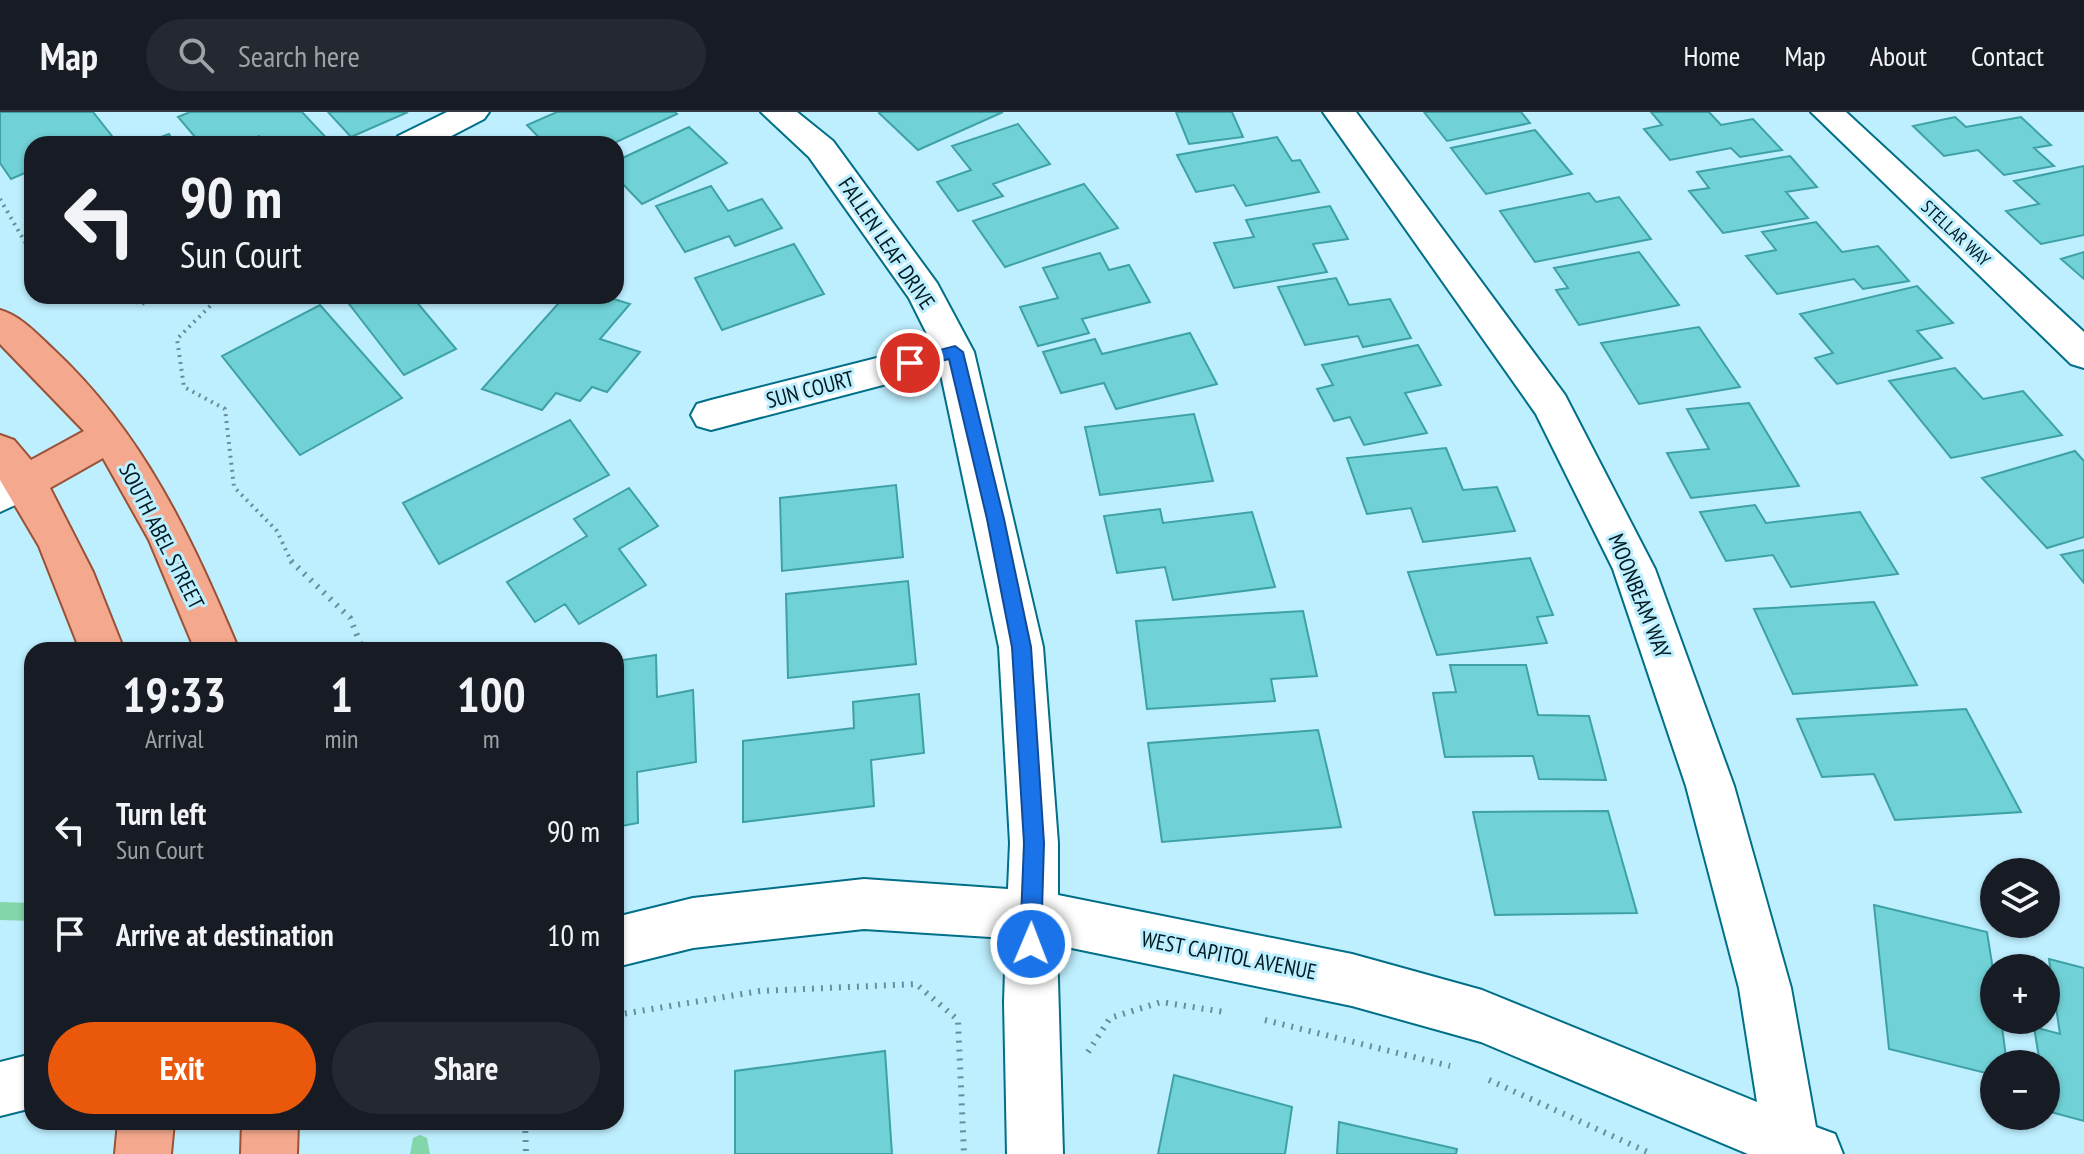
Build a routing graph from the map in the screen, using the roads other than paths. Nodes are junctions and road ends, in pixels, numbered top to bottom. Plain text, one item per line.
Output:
1 (473, 112) edge
2 (777, 112) edge
3 (1339, 112) edge
4 (1827, 112) edge
5 (426, 136) edge
6 (0, 323) edge
7 (955, 352) junction
8 (2084, 354) edge
9 (711, 415) dead end
10 (109, 436) junction
11 (0, 451) edge
12 (13, 490) edge
13 (99, 642) edge
14 (214, 642) edge
15 (1031, 915) junction
16 (624, 940) edge
17 (24, 1083) edge
18 (0, 1089) edge
19 (145, 1130) edge
20 (270, 1130) edge
21 (1804, 1150) edge
22 (143, 1154) edge
23 (269, 1154) edge
24 (1035, 1154) edge

1 - 5 street
2 - 7 street, FALLEN LEAF DRIVE
3 - 21 street, MOONBEAM WAY
4 - 8 street, STELLAR WAY
6 - 10 main road, SOUTH ABEL STREET
7 - 9 street, SUN COURT
7 - 15 street, FALLEN LEAF DRIVE
10 - 12 main road
10 - 14 main road, SOUTH ABEL STREET
11 - 12 main road
12 - 13 main road
15 - 16 street, WEST CAPITOL AVENUE
15 - 21 street, WEST CAPITOL AVENUE
15 - 24 street, FALLEN LEAF DRIVE
17 - 18 street
19 - 22 main road
20 - 23 main road

